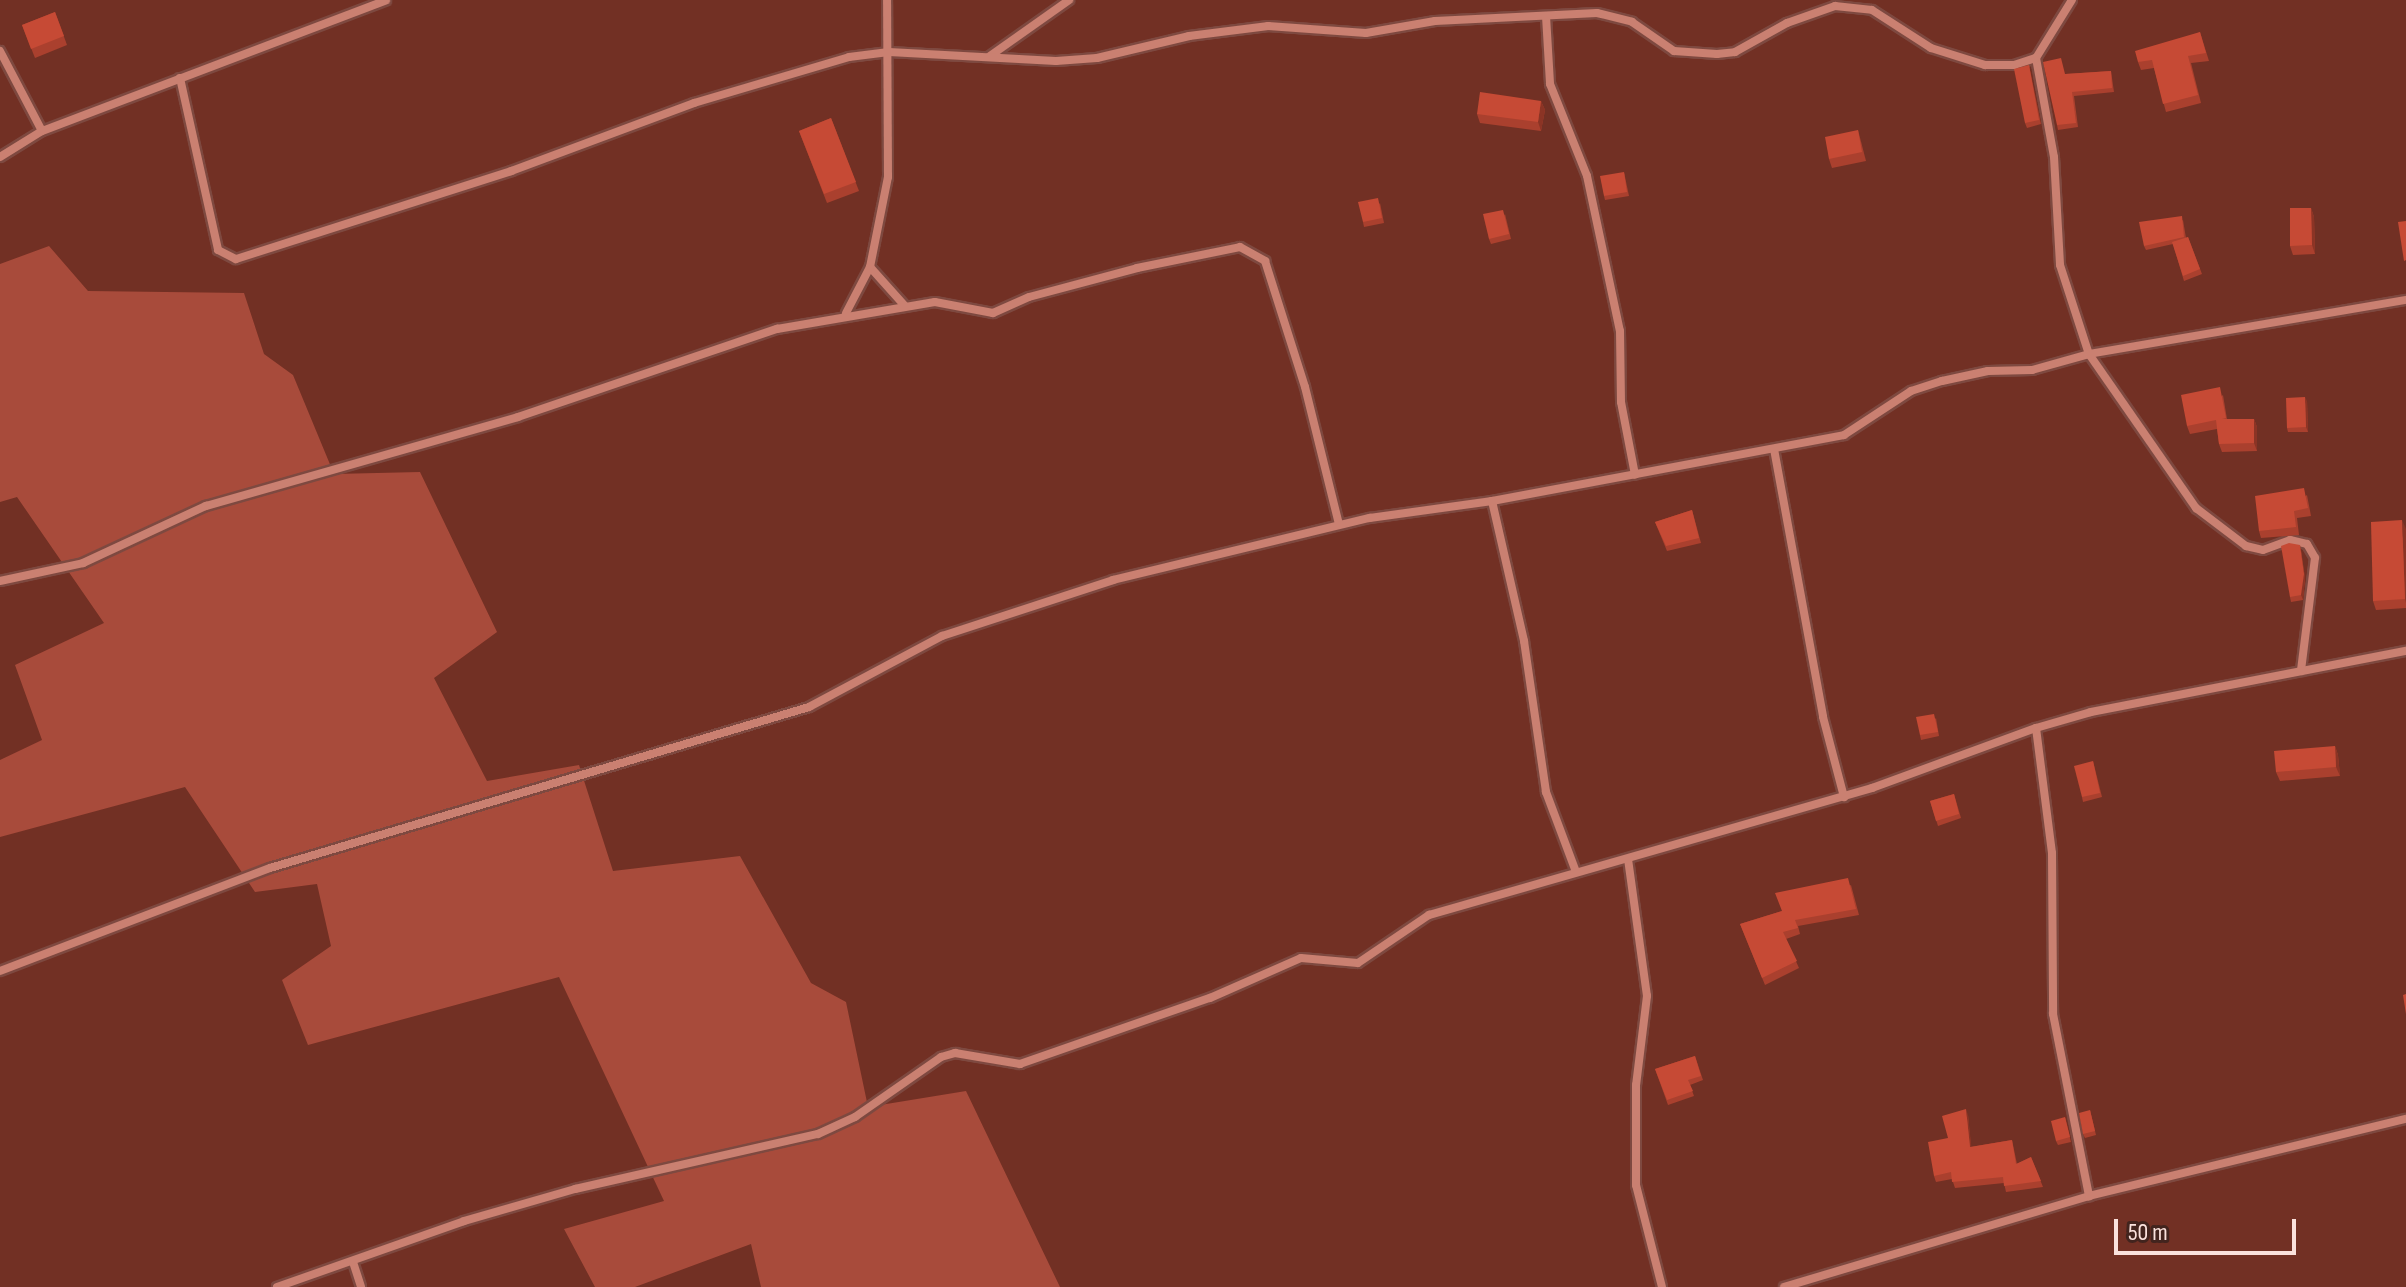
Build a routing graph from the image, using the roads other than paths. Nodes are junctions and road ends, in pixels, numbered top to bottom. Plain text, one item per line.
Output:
1 (386, 0) edge
2 (887, 0) edge
3 (1069, 0) edge
4 (2072, 0) edge
5 (1546, 16) junction
6 (0, 51) edge
7 (889, 52) junction
8 (989, 57) junction
9 (2036, 58) junction
10 (180, 78) junction
11 (42, 131) junction
12 (0, 157) edge
13 (870, 267) junction
14 (2406, 300) edge
15 (905, 306) junction
16 (846, 313) junction
17 (2089, 354) junction
18 (1774, 449) junction
19 (1635, 475) junction
20 (1492, 501) junction
21 (1339, 524) junction
22 (0, 581) edge
23 (2406, 651) edge
24 (2301, 671) junction
25 (2036, 728) junction
26 (1844, 797) junction
27 (1628, 859) junction
28 (1576, 872) junction
29 (0, 971) edge
30 (2406, 1119) edge
31 (2089, 1196) junction
32 (353, 1262) junction
33 (277, 1287) edge
34 (361, 1287) edge
35 (1662, 1287) edge
36 (1784, 1287) edge

1 - 10 street
2 - 7 street
3 - 8 street
4 - 9 street
5 - 8 street
5 - 9 street
5 - 19 street
6 - 11 street
7 - 8 street
7 - 10 street
7 - 13 street
9 - 17 street
10 - 11 street
11 - 12 street
13 - 15 street
13 - 16 street
14 - 17 street
15 - 16 street
15 - 21 street
16 - 22 street
17 - 18 street
17 - 24 street
18 - 19 street
18 - 26 street
19 - 20 street
20 - 21 street
20 - 28 street
21 - 29 street
23 - 24 street
24 - 25 street
25 - 26 street
25 - 31 street
26 - 27 street
27 - 28 street
27 - 35 street
28 - 32 street
30 - 31 street
31 - 36 street
32 - 33 street
32 - 34 street

